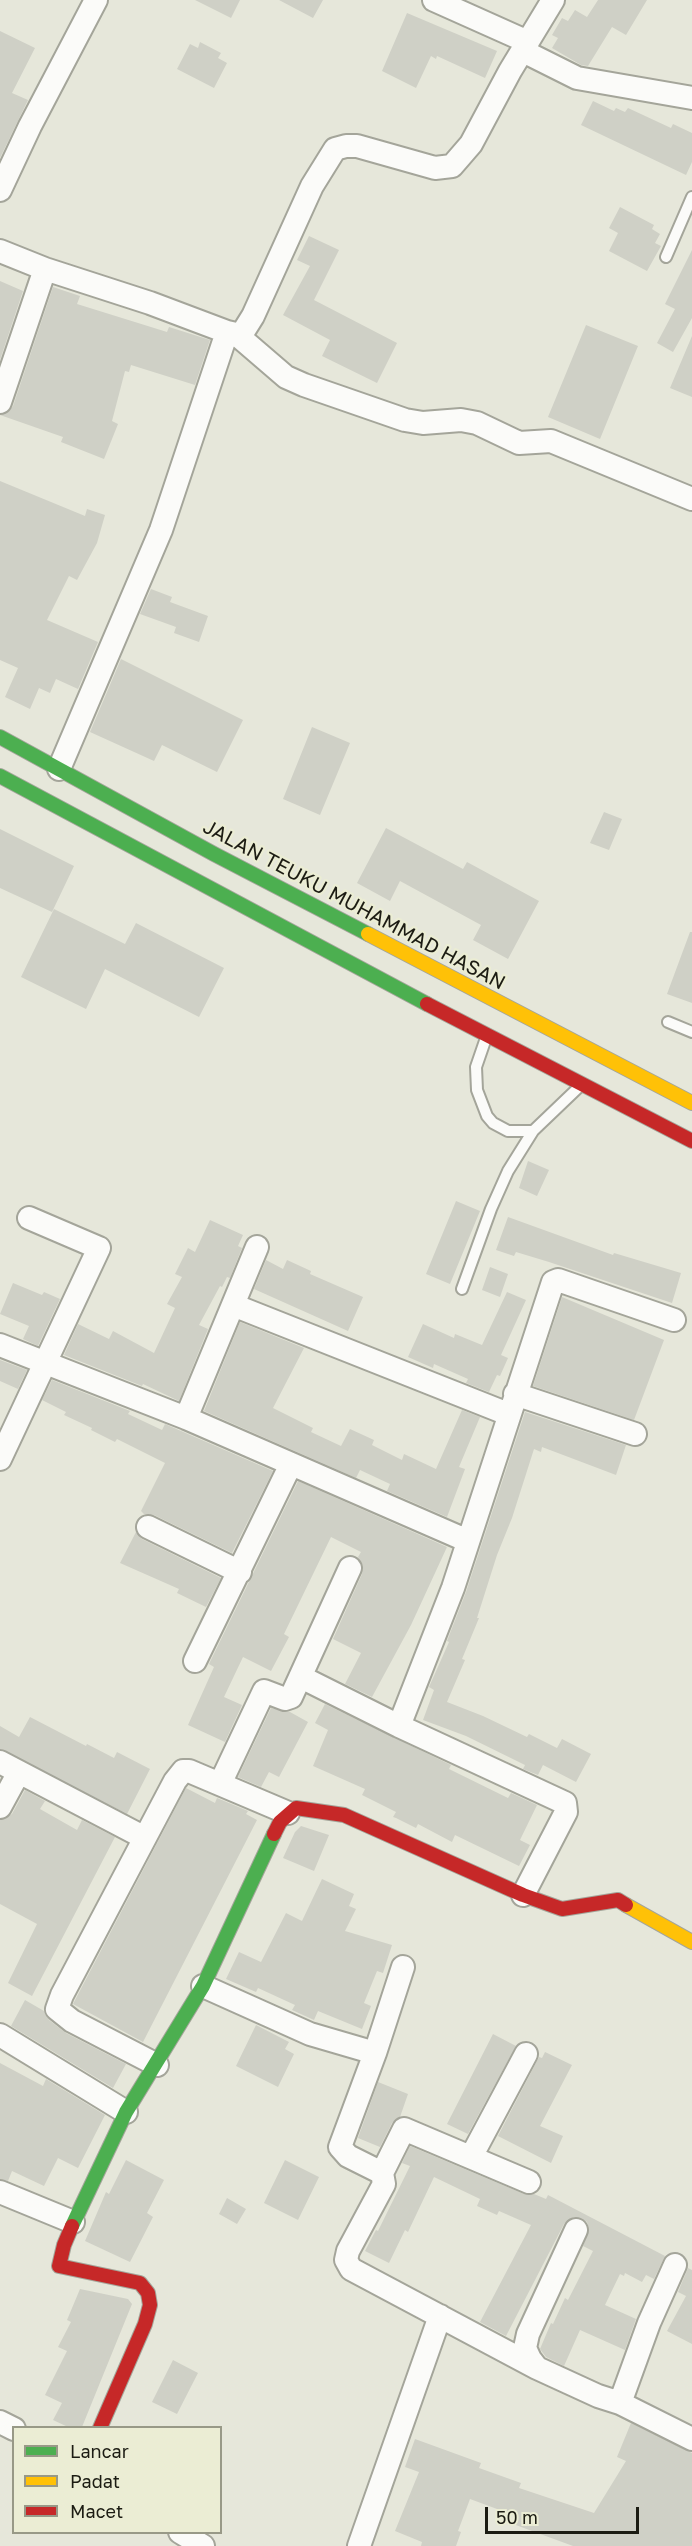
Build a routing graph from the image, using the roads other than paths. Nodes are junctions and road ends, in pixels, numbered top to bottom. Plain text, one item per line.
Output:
1 (96, 0) edge
2 (434, 0) edge
3 (553, 0) edge
4 (525, 47) junction
5 (692, 98) edge
6 (0, 190) edge
7 (692, 197) edge
8 (0, 251) edge
9 (666, 257) dead end
10 (45, 269) junction
11 (232, 333) junction
12 (0, 402) edge
13 (692, 499) edge
14 (0, 737) edge
15 (59, 769) junction
16 (0, 776) edge
17 (465, 1005) junction
18 (668, 1022) dead end
19 (692, 1032) edge
20 (487, 1036) junction
21 (581, 1084) junction
22 (692, 1103) edge
23 (533, 1131) junction
24 (692, 1141) edge
25 (29, 1218) dead end
26 (257, 1247) dead end
27 (462, 1289) dead end
28 (233, 1305) junction
29 (674, 1320) dead end
30 (0, 1345) edge
31 (45, 1363) junction
32 (512, 1404) junction
33 (186, 1418) junction
34 (635, 1434) dead end
35 (0, 1459) edge
36 (291, 1464) junction
37 (148, 1527) dead end
38 (468, 1541) junction
39 (350, 1568) dead end
40 (240, 1572) junction
41 (195, 1661) dead end
42 (301, 1677) junction
43 (399, 1726) junction
44 (10, 1767) edge
45 (220, 1784) junction
46 (0, 1808) edge
47 (288, 1813) junction
48 (145, 1838) junction
49 (523, 1895) junction
50 (692, 1942) edge
51 (403, 1967) dead end
52 (203, 1986) junction
53 (0, 2035) edge
54 (375, 2054) junction
55 (525, 2054) dead end
56 (157, 2066) junction
57 (126, 2112) junction
58 (471, 2157) junction
59 (382, 2173) junction
60 (529, 2182) dead end
61 (0, 2192) edge
62 (73, 2222) junction
63 (576, 2230) dead end
64 (675, 2265) dead end
65 (440, 2316) junction
66 (537, 2368) junction
67 (620, 2403) junction
68 (100, 2426) edge
69 (692, 2439) edge
70 (183, 2534) edge
71 (201, 2545) edge
72 (359, 2546) edge

1 - 6 street
2 - 4 street
3 - 4 street
4 - 5 street
4 - 11 street
7 - 9 lane
8 - 10 street
10 - 11 street
10 - 12 street
11 - 13 street
11 - 15 street
14 - 15 main road, JALAN TEUKU MUHAMMAD HASAN
15 - 17 main road, JALAN TEUKU MUHAMMAD HASAN
16 - 17 main road, JALAN TEUKU MUHAMMAD HASAN
17 - 20 main road, JALAN TEUKU MUHAMMAD HASAN
17 - 22 main road, JALAN TEUKU MUHAMMAD HASAN
18 - 19 lane
20 - 21 main road, JALAN TEUKU MUHAMMAD HASAN
20 - 23 lane
21 - 23 lane
21 - 24 main road, JALAN TEUKU MUHAMMAD HASAN
23 - 27 lane
25 - 31 street
26 - 28 street
28 - 32 street
28 - 33 street
29 - 32 street
30 - 31 street
31 - 33 street
31 - 35 street
32 - 34 street
32 - 38 street
33 - 36 street
36 - 38 street
36 - 40 street
37 - 40 street
38 - 43 street
39 - 42 street
40 - 41 street
42 - 43 street
42 - 45 street
43 - 49 street
44 - 46 street
44 - 48 street
45 - 47 street
45 - 48 street
47 - 49 main road
47 - 52 main road
48 - 56 street
49 - 50 main road
51 - 54 street
52 - 54 street
52 - 56 main road
53 - 57 street
54 - 59 street
55 - 58 street
56 - 57 main road
57 - 62 main road
58 - 59 street
58 - 60 street
59 - 65 street
61 - 62 street
62 - 68 main road
63 - 66 street
64 - 67 street
65 - 66 street
65 - 72 street
66 - 67 street
67 - 69 street
70 - 71 street

